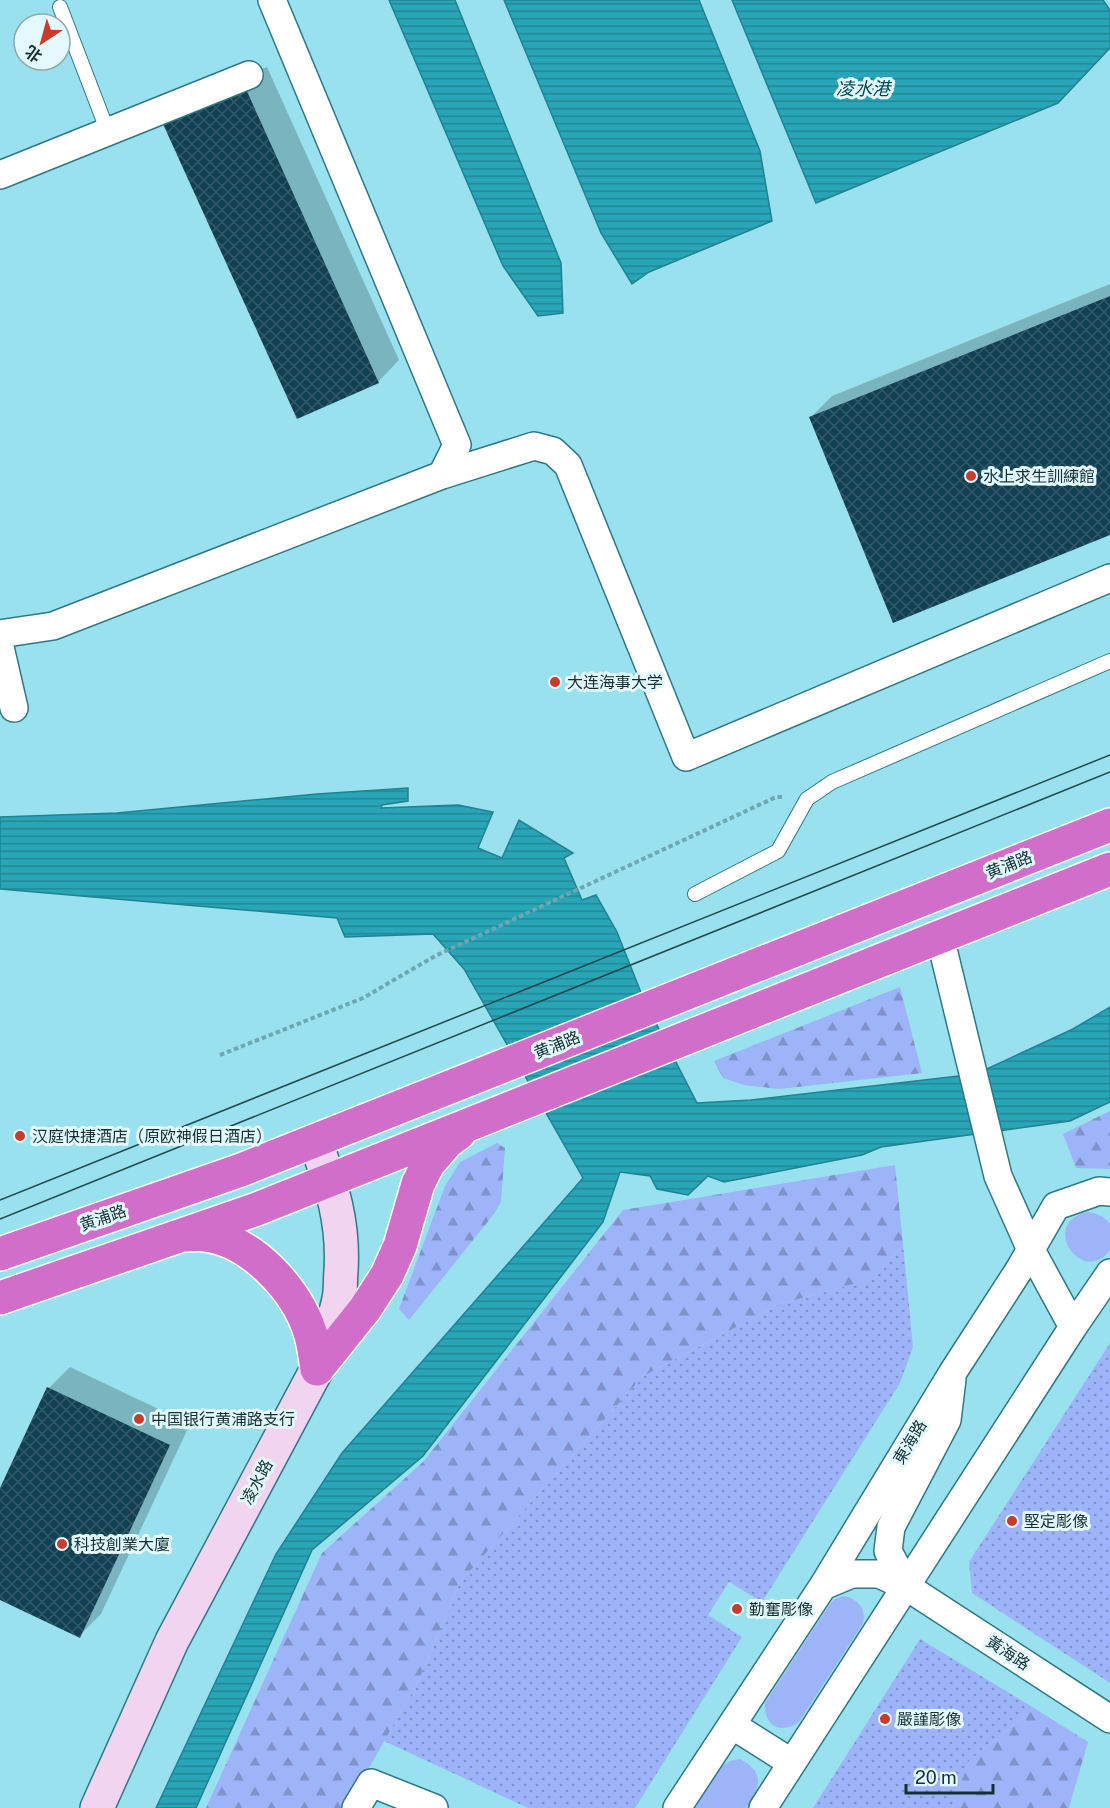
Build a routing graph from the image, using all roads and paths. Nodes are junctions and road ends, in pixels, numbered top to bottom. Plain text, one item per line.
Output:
1 (272, 0) edge
2 (60, 7) dead end
3 (249, 75) dead end
4 (108, 132) junction
5 (0, 175) edge
6 (442, 475) junction
7 (1110, 578) edge
8 (0, 633) edge
9 (0, 647) edge
10 (1110, 661) edge
11 (14, 708) dead end
12 (807, 799) junction
13 (1110, 825) edge
14 (1110, 869) edge
15 (695, 894) dead end
16 (940, 937) junction
17 (220, 1055) dead end
18 (478, 1120) junction
19 (315, 1141) junction
20 (330, 1179) junction
21 (1110, 1192) edge
22 (179, 1236) junction
23 (1031, 1250) junction
24 (0, 1254) edge
25 (1110, 1273) edge
26 (0, 1298) edge
27 (1073, 1327) junction
28 (317, 1369) junction
29 (953, 1372) junction
30 (823, 1586) junction
31 (907, 1587) junction
32 (1110, 1719) edge
33 (732, 1725) junction
34 (792, 1763) junction
35 (97, 1808) edge
36 (356, 1808) edge
37 (434, 1808) edge
38 (677, 1808) edge
39 (763, 1808) edge

1 - 6 street
2 - 4 lane
3 - 4 street
4 - 5 street
6 - 7 street
6 - 8 street
9 - 11 street
10 - 12 lane
12 - 15 lane
12 - 17 path
13 - 19 highway, 黄浦路
14 - 16 highway
16 - 18 highway
16 - 23 street
18 - 20 highway
18 - 28 highway
19 - 20 main road, 凌水路
19 - 24 highway, 黄浦路
20 - 22 highway
20 - 28 main road, 凌水路
21 - 23 street, 東海路
22 - 26 highway
22 - 28 highway
23 - 27 street
23 - 29 street, 東海路
25 - 27 street
27 - 31 street
28 - 35 main road, 凌水路
29 - 30 street, 東海路
29 - 31 street
30 - 31 street, 黃海路
30 - 33 street, 東海路
31 - 32 street, 黃海路
31 - 34 street
33 - 34 street
33 - 38 street, 東海路
34 - 39 street
36 - 37 street

